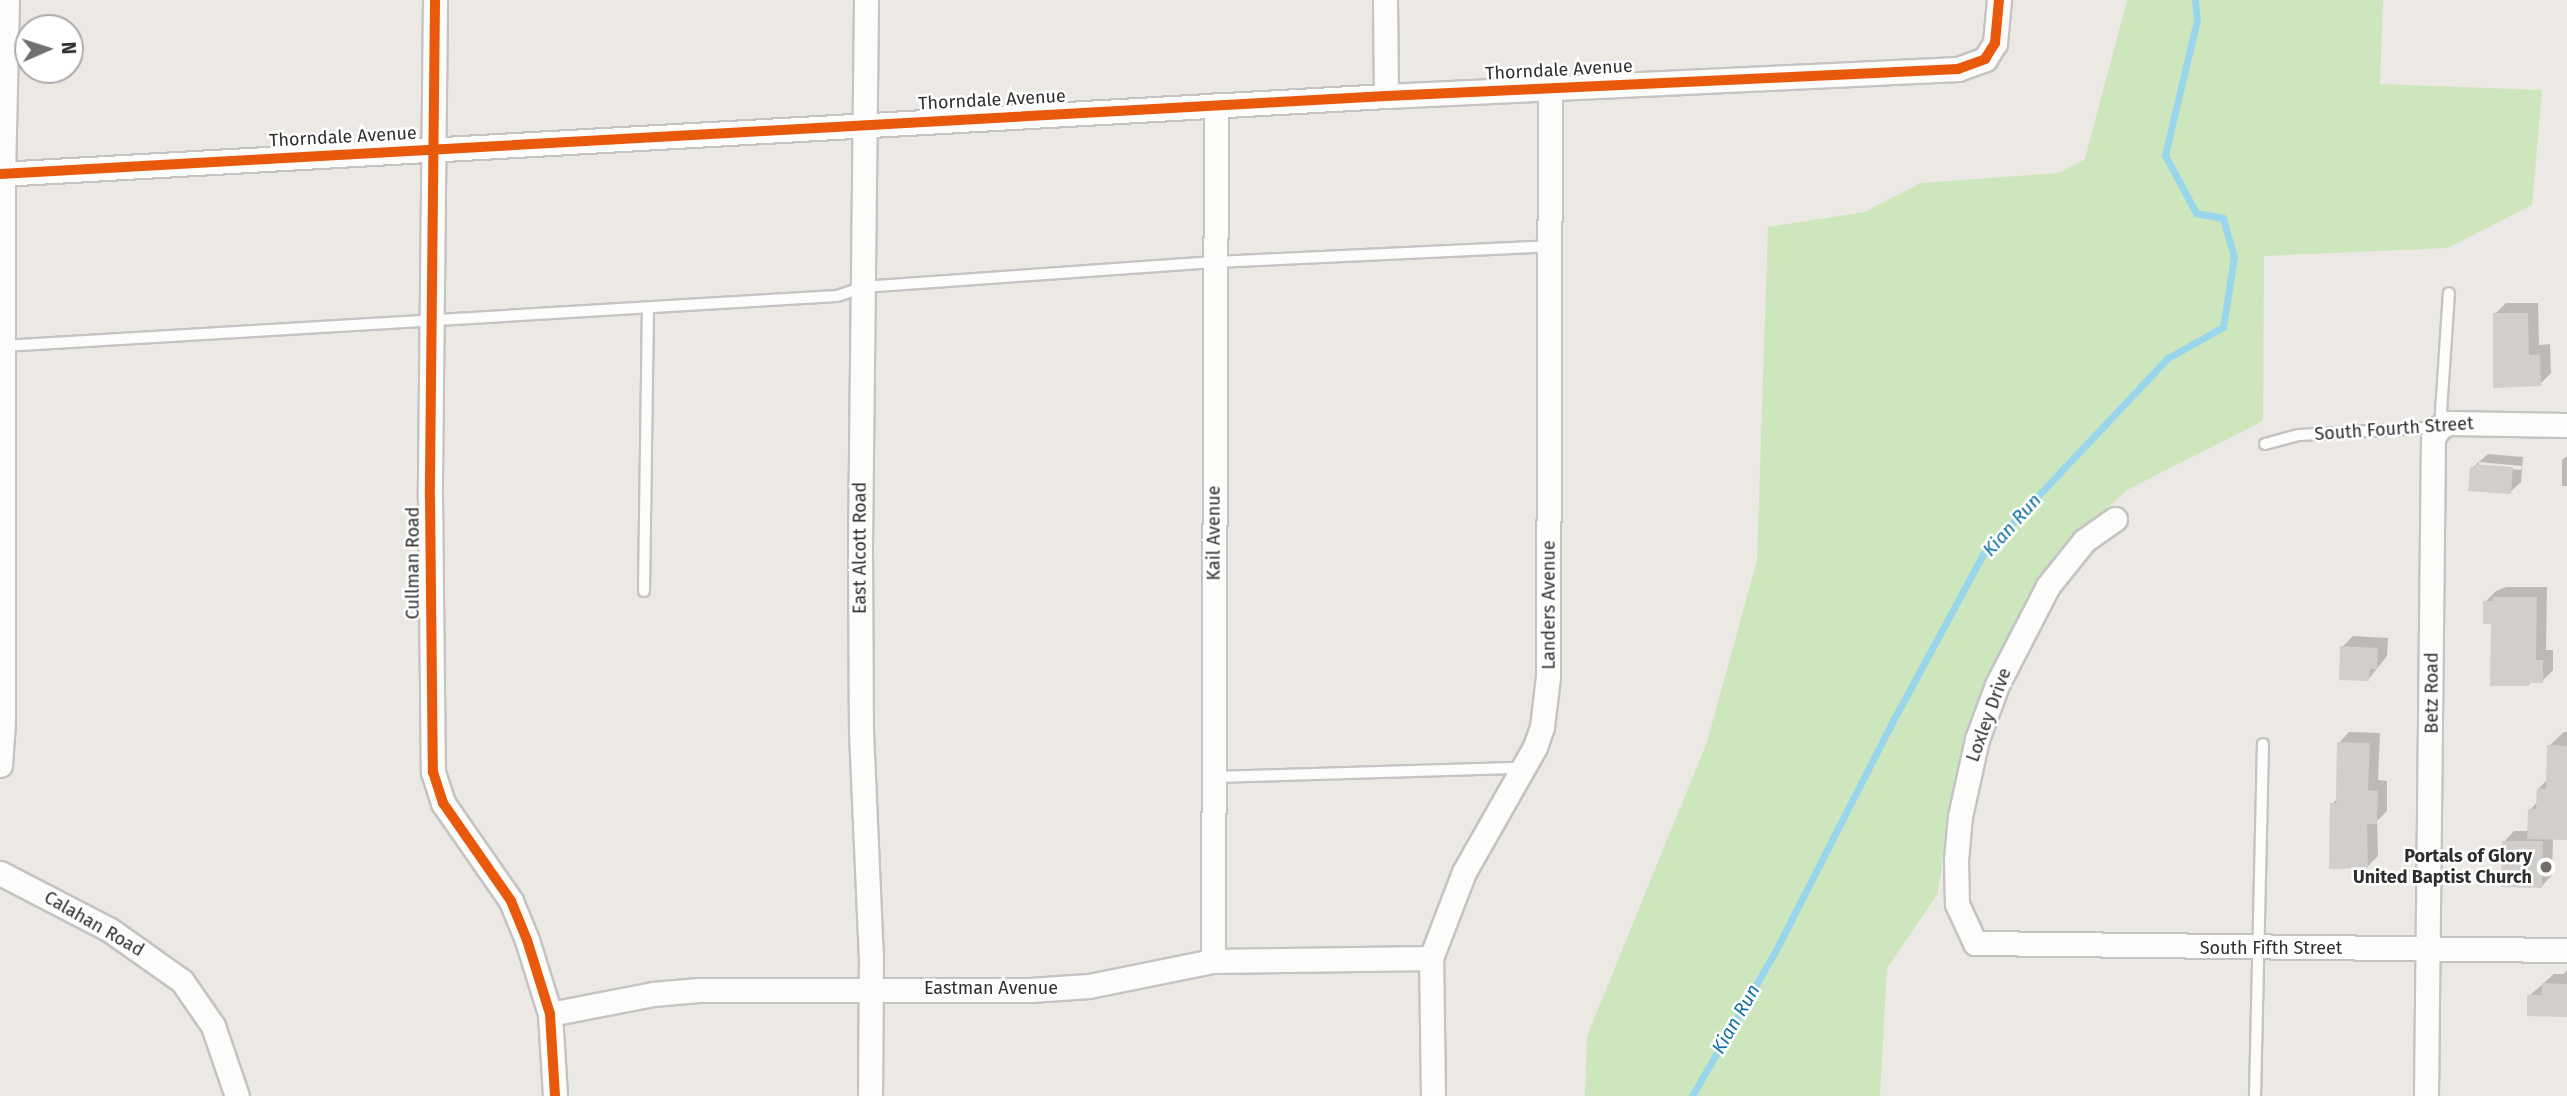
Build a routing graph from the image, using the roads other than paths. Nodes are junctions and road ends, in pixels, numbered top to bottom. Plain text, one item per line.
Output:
1 (7, 0) edge
2 (435, 0) edge
3 (866, 0) edge
4 (1385, 0) edge
5 (1998, 0) edge
6 (1550, 88) junction
7 (1386, 96) junction
8 (1216, 105) junction
9 (864, 124) junction
10 (433, 149) junction
11 (2, 174) edge
12 (1550, 246) junction
13 (1216, 262) junction
14 (864, 287) junction
15 (2449, 293) dead end
16 (648, 308) junction
17 (433, 321) junction
18 (2, 346) edge
19 (2567, 425) edge
20 (2441, 426) junction
21 (2265, 444) dead end
22 (2115, 519) dead end
23 (644, 591) dead end
24 (2263, 744) dead end
25 (0, 765) edge
26 (1525, 768) junction
27 (1212, 778) junction
28 (0, 873) edge
29 (1975, 943) joint
30 (2427, 947) junction
31 (2257, 948) junction
32 (2567, 950) edge
33 (1431, 958) junction
34 (1213, 961) junction
35 (871, 988) junction
36 (550, 1014) junction
37 (237, 1096) edge
38 (555, 1096) edge
39 (870, 1096) edge
40 (1433, 1096) edge
41 (2255, 1096) edge
42 (2426, 1096) edge

1 - 11 street
2 - 10 street, Cullman Road
3 - 9 street, East Alcott Road
4 - 7 street
5 - 6 street, Thorndale Avenue
6 - 7 street, Thorndale Avenue
6 - 12 street, Landers Avenue
7 - 8 street, Thorndale Avenue
8 - 9 street, Thorndale Avenue
8 - 13 street, Kail Avenue
9 - 10 street, Thorndale Avenue
9 - 14 street, East Alcott Road
10 - 11 street, Thorndale Avenue
10 - 17 street, Cullman Road
11 - 18 street
12 - 13 lane
12 - 26 street, Landers Avenue
13 - 14 lane
13 - 27 street, Kail Avenue
14 - 16 lane
14 - 35 street, East Alcott Road
15 - 20 lane, Betz Road
16 - 17 lane
16 - 23 lane
17 - 18 lane
17 - 36 street, Cullman Road
18 - 25 street
19 - 20 street, South Fourth Street
20 - 21 lane, South Fourth Street
20 - 30 street, Betz Road
22 - 29 street, Loxley Drive
24 - 31 lane
26 - 27 lane
26 - 33 street, Landers Avenue
27 - 34 street, Kail Avenue
28 - 37 street, Calahan Road
29 - 31 street, South Fifth Street
30 - 31 street, South Fifth Street
30 - 32 street, South Fifth Street
30 - 42 street, Betz Road
31 - 41 lane
33 - 34 street, Eastman Avenue
33 - 40 street, Landers Avenue
34 - 35 street, Eastman Avenue
35 - 36 street, Eastman Avenue
35 - 39 street, East Alcott Road
36 - 38 street, Cullman Road

